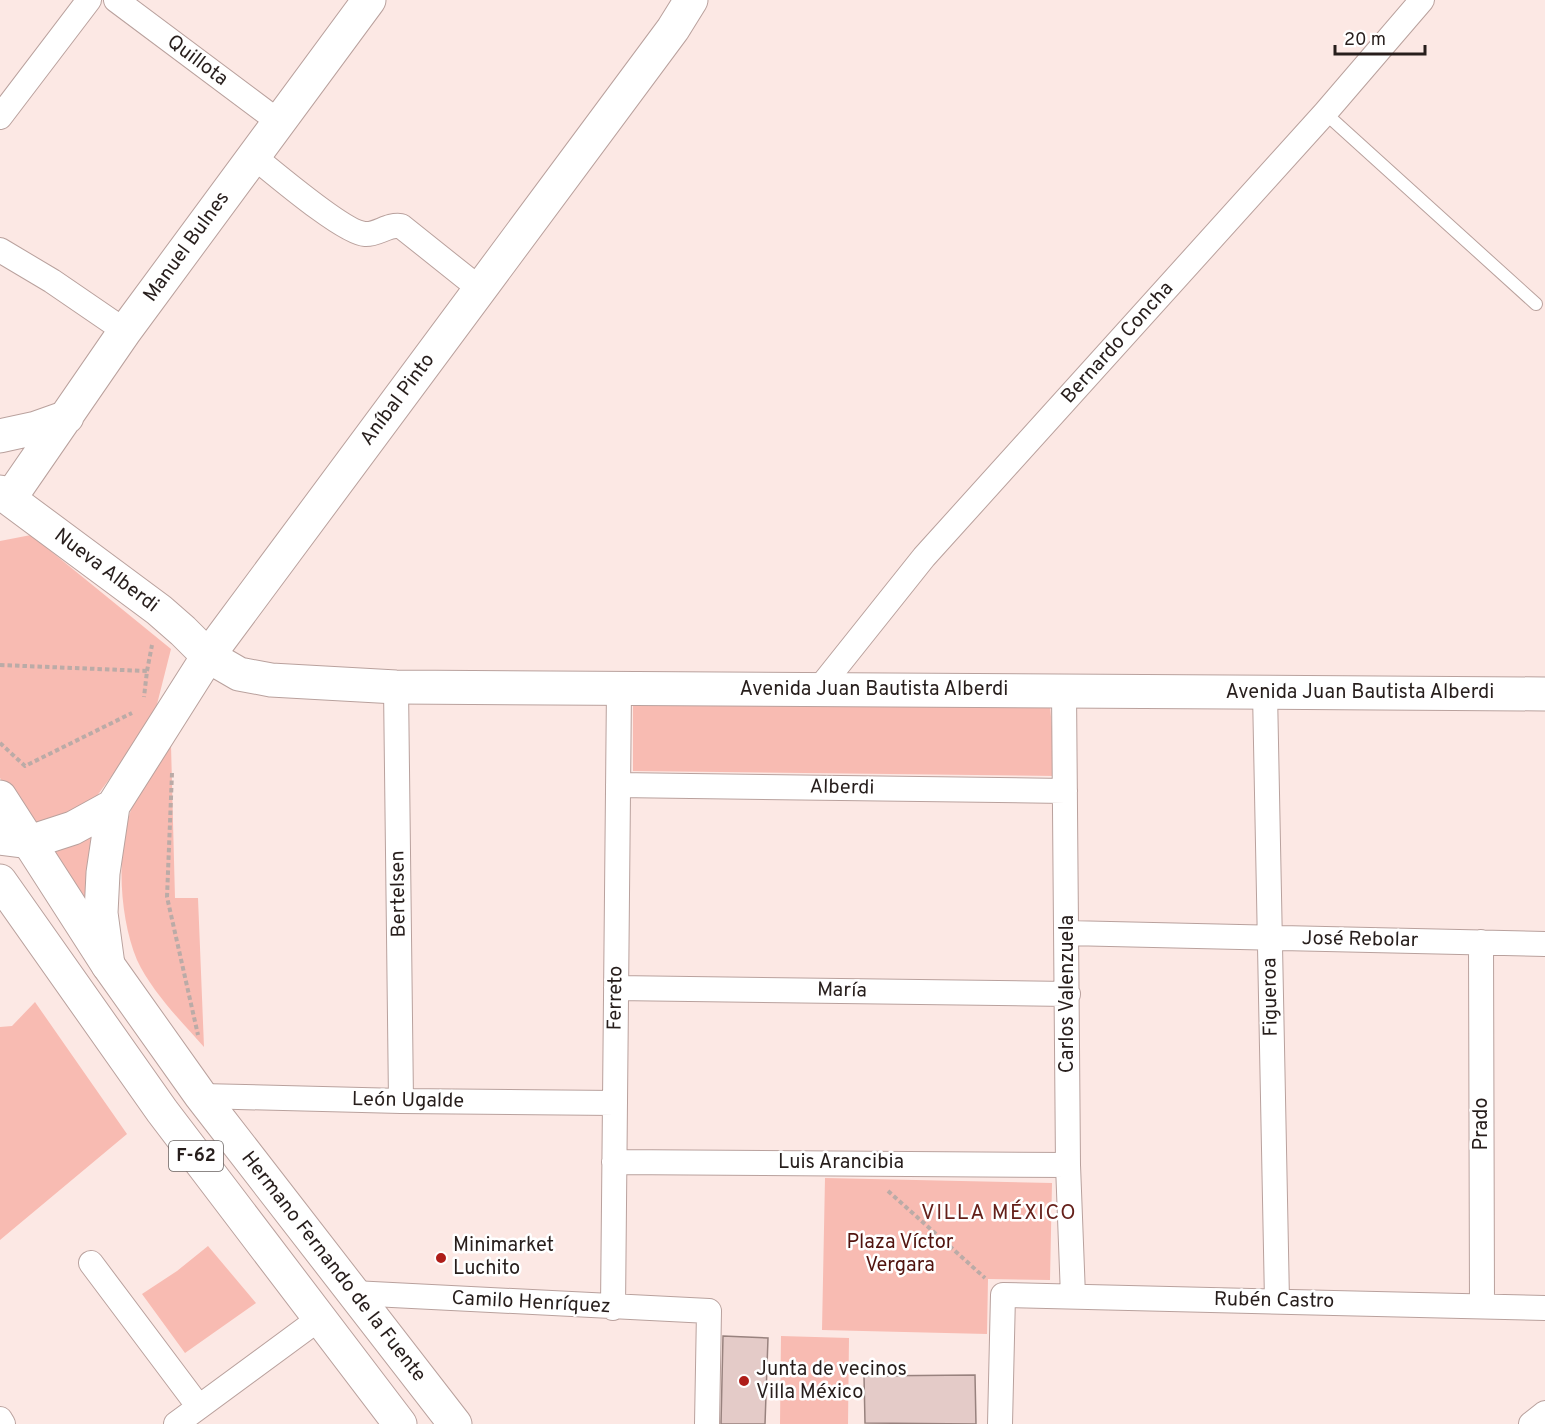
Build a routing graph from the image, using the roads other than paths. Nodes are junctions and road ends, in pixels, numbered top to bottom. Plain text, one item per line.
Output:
1 (89, 0) edge
2 (116, 0) edge
3 (369, 0) edge
4 (692, 0) edge
5 (1422, 0) edge
6 (1325, 113) junction
7 (0, 117) edge
8 (279, 122) junction
9 (253, 156) junction
10 (0, 250) edge
11 (480, 289) junction
12 (1536, 304) dead end
13 (125, 332) junction
14 (67, 417) junction
15 (0, 436) edge
16 (3, 501) edge
17 (208, 656) junction
18 (396, 687) junction
19 (619, 688) junction
20 (818, 690) junction
21 (1064, 691) junction
22 (1264, 692) junction
23 (1545, 694) edge
24 (618, 785) junction
25 (1065, 791) junction
26 (0, 797) edge
27 (113, 806) junction
28 (15, 840) edge
29 (0, 881) edge
30 (1067, 933) junction
31 (1269, 938) junction
32 (1481, 942) junction
33 (1545, 944) edge
34 (108, 965) junction
35 (616, 988) junction
36 (1068, 994) junction
37 (201, 1096) junction
38 (401, 1101) junction
39 (615, 1103) junction
40 (614, 1162) junction
41 (1068, 1165) junction
42 (91, 1263) dead end
43 (353, 1293) junction
44 (1073, 1296) junction
45 (1277, 1301) junction
46 (1482, 1306) junction
47 (613, 1308) junction
48 (1545, 1308) edge
49 (320, 1318) junction
50 (199, 1407) junction
51 (1545, 1413) edge
52 (0, 1419) edge
53 (3, 1424) edge
54 (176, 1424) edge
55 (400, 1424) edge
56 (455, 1424) edge
57 (707, 1424) edge
58 (1000, 1424) edge
59 (1531, 1424) edge

1 - 7 street
2 - 8 street, Quillota
3 - 8 main road, Manuel Bulnes
4 - 11 main road, Aníbal Pinto
5 - 6 street, Bernardo Concha
6 - 12 lane
6 - 20 street, Bernardo Concha
8 - 9 main road, Manuel Bulnes
9 - 11 street
9 - 13 main road, Manuel Bulnes
10 - 13 street
11 - 17 main road, Aníbal Pinto
13 - 14 main road, Manuel Bulnes
14 - 15 main road
14 - 16 main road, Manuel Bulnes
16 - 17 main road, Nueva Alberdi
17 - 18 main road, Avenida Juan Bautista Alberdi
17 - 27 main road, Aníbal Pinto
18 - 19 main road, Avenida Juan Bautista Alberdi
18 - 38 street, Bertelsen
19 - 20 main road, Avenida Juan Bautista Alberdi
19 - 24 street, Ferreto
20 - 21 main road, Avenida Juan Bautista Alberdi
21 - 22 main road, Avenida Juan Bautista Alberdi
21 - 25 street, Carlos Valenzuela
22 - 23 main road, Avenida Juan Bautista Alberdi
22 - 31 street, Figueroa
24 - 25 street, Alberdi
24 - 35 street, Ferreto
25 - 30 street, Carlos Valenzuela
26 - 28 main road, F-62
27 - 28 main road, Aníbal Pinto
27 - 34 main road, Aníbal Pinto
28 - 34 main road, Hermano Fernando de la Fuente / F-62
29 - 49 main road, Hermano Fernando de la Fuente / F-62
30 - 31 street, José Rebolar
30 - 36 street, Carlos Valenzuela
31 - 32 street, José Rebolar
31 - 45 street, Figueroa
32 - 33 street, José Rebolar
32 - 46 street, Prado
34 - 37 main road, Hermano Fernando de la Fuente / F-62
35 - 36 street, María
35 - 39 street, Ferreto
36 - 41 street, Carlos Valenzuela
37 - 38 street, León Ugalde
37 - 43 main road, Hermano Fernando de la Fuente / F-62
38 - 39 street, León Ugalde
39 - 40 street, Ferreto
40 - 41 street, Luis Arancibia
40 - 47 street, Ferreto
41 - 44 street, Carlos Valenzuela
42 - 50 street
43 - 47 street, Camilo Henríquez
43 - 56 main road, Hermano Fernando de la Fuente / F-62
44 - 45 street, Rubén Castro
44 - 58 street, Rubén Castro
45 - 46 street, Rubén Castro
46 - 48 street, Rubén Castro
47 - 57 street, Camilo Henríquez
49 - 50 street
49 - 55 main road, Hermano Fernando de la Fuente / F-62
50 - 54 street
51 - 59 street
52 - 53 street

